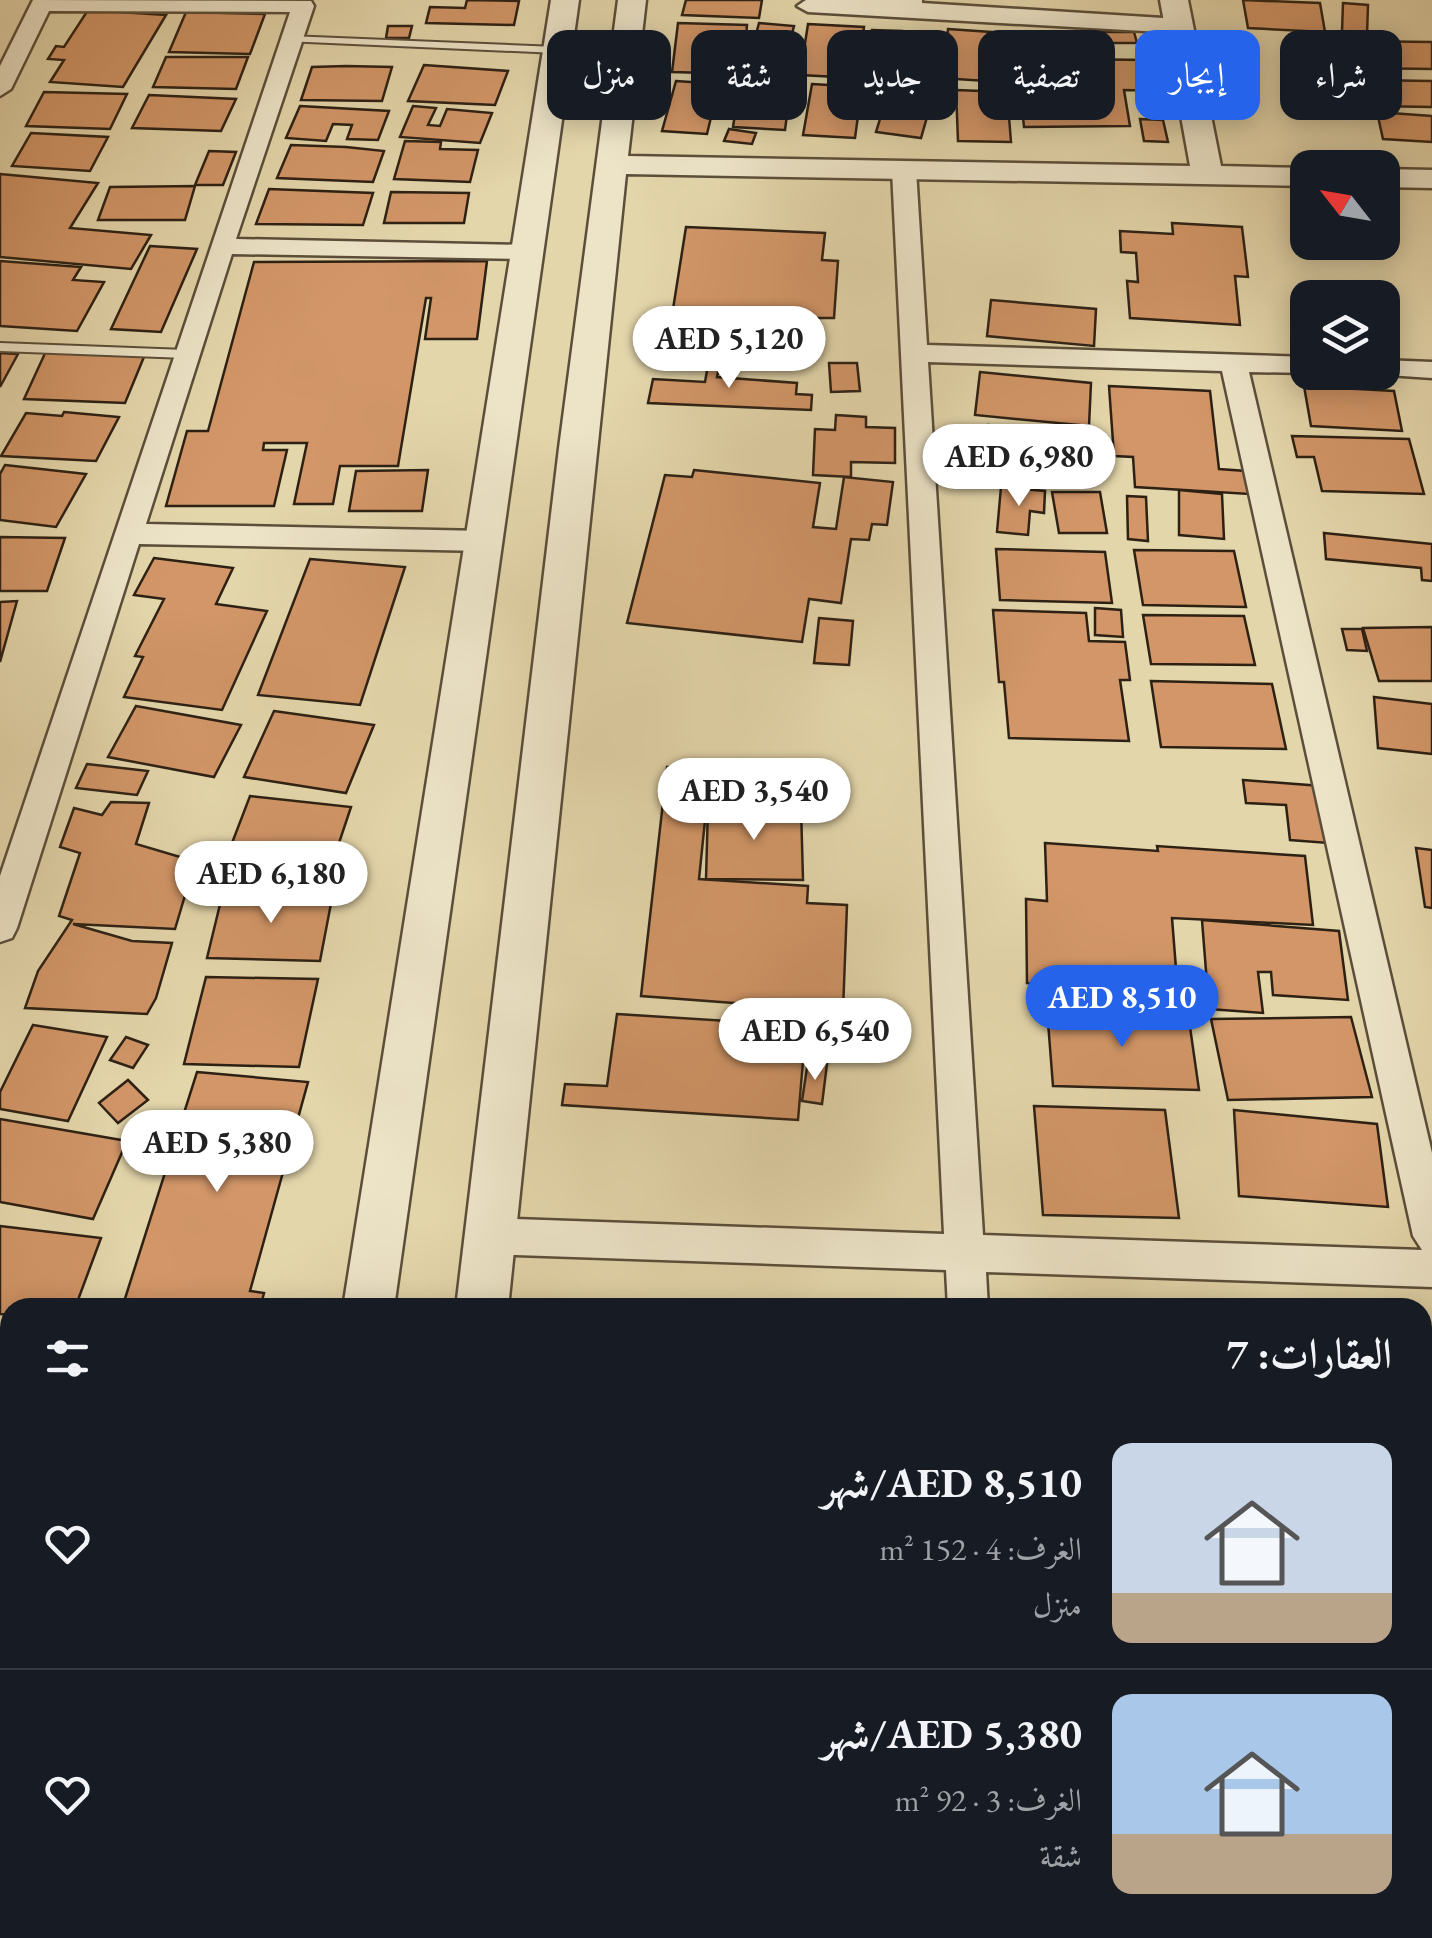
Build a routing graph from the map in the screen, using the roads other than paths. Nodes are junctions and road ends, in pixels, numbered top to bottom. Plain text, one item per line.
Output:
1 (565, 0) edge
2 (632, 0) edge
3 (43, 2) edge
4 (912, 4) edge
5 (808, 6) dead end
6 (1176, 13) edge
7 (560, 30) edge
8 (289, 38) junction
9 (547, 50) edge
10 (0, 89) edge
11 (547, 117) edge
12 (612, 165) junction
13 (904, 170) junction
14 (1207, 175) junction
15 (1290, 177) edge
16 (1400, 178) edge
17 (1432, 179) edge
18 (221, 246) junction
19 (527, 252) junction
20 (0, 347) edge
21 (914, 353) junction
22 (186, 354) junction
23 (1234, 363) junction
24 (1290, 365) edge
25 (1400, 369) edge
26 (1432, 370) edge
27 (128, 534) junction
28 (484, 541) junction
29 (9, 872) edge
30 (0, 928) edge
31 (490, 1236) junction
32 (1432, 1236) edge
33 (965, 1252) junction
34 (1432, 1269) edge
35 (370, 1298) edge
36 (483, 1298) edge
37 (967, 1298) edge

1 - 7 street
2 - 12 street
3 - 8 street
3 - 10 street
4 - 5 street
4 - 6 street
6 - 14 street
8 - 9 lane
8 - 18 street
11 - 19 street
12 - 13 street
12 - 31 street
13 - 14 street
13 - 21 street
14 - 15 street
16 - 17 street
18 - 19 street
18 - 22 street
19 - 28 street
20 - 22 lane
21 - 23 street
21 - 33 street
22 - 27 street
23 - 24 street
23 - 32 street
25 - 26 street
27 - 28 street
27 - 29 street
28 - 35 street
29 - 30 street
31 - 33 street
31 - 36 street
33 - 34 street
33 - 37 street

